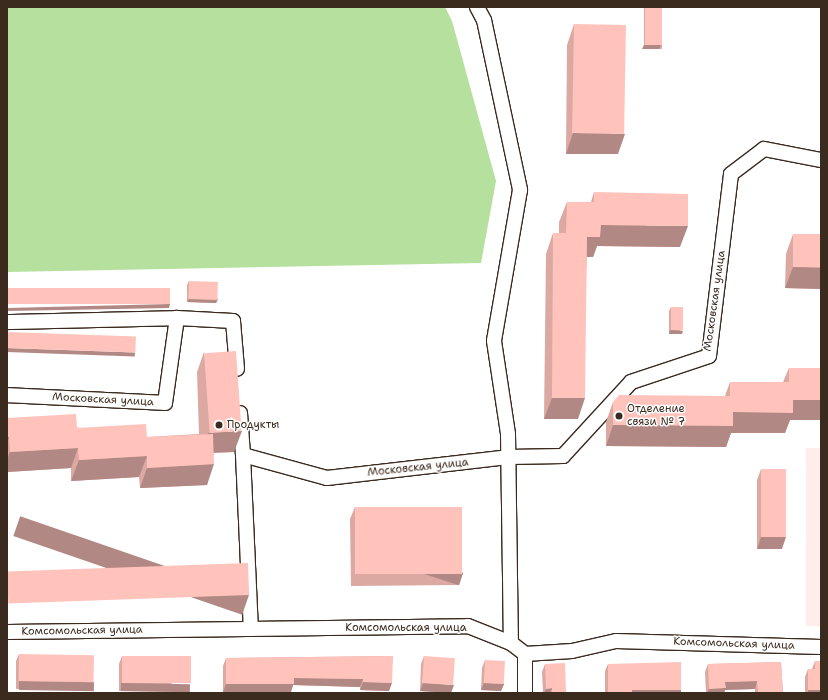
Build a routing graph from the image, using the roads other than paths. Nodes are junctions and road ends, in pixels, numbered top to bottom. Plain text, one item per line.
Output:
1 (477, 7) edge
2 (821, 160) edge
3 (176, 318) junction
4 (7, 322) edge
5 (238, 384) edge
6 (7, 395) edge
7 (239, 400) edge
8 (243, 455) junction
9 (508, 457) junction
10 (251, 629) junction
11 (7, 632) edge
12 (511, 643) junction
13 (821, 647) edge
14 (525, 654) junction
15 (525, 693) edge

1 - 9 street
2 - 9 street, Московская улица
3 - 4 street
3 - 5 street
3 - 6 street, Московская улица
7 - 8 street
8 - 9 street, Московская улица
8 - 10 street
9 - 12 street
10 - 11 street, Комсомольская улица
10 - 12 street, Комсомольская улица
12 - 14 street, Комсомольская улица
13 - 14 street, Комсомольская улица
14 - 15 street

